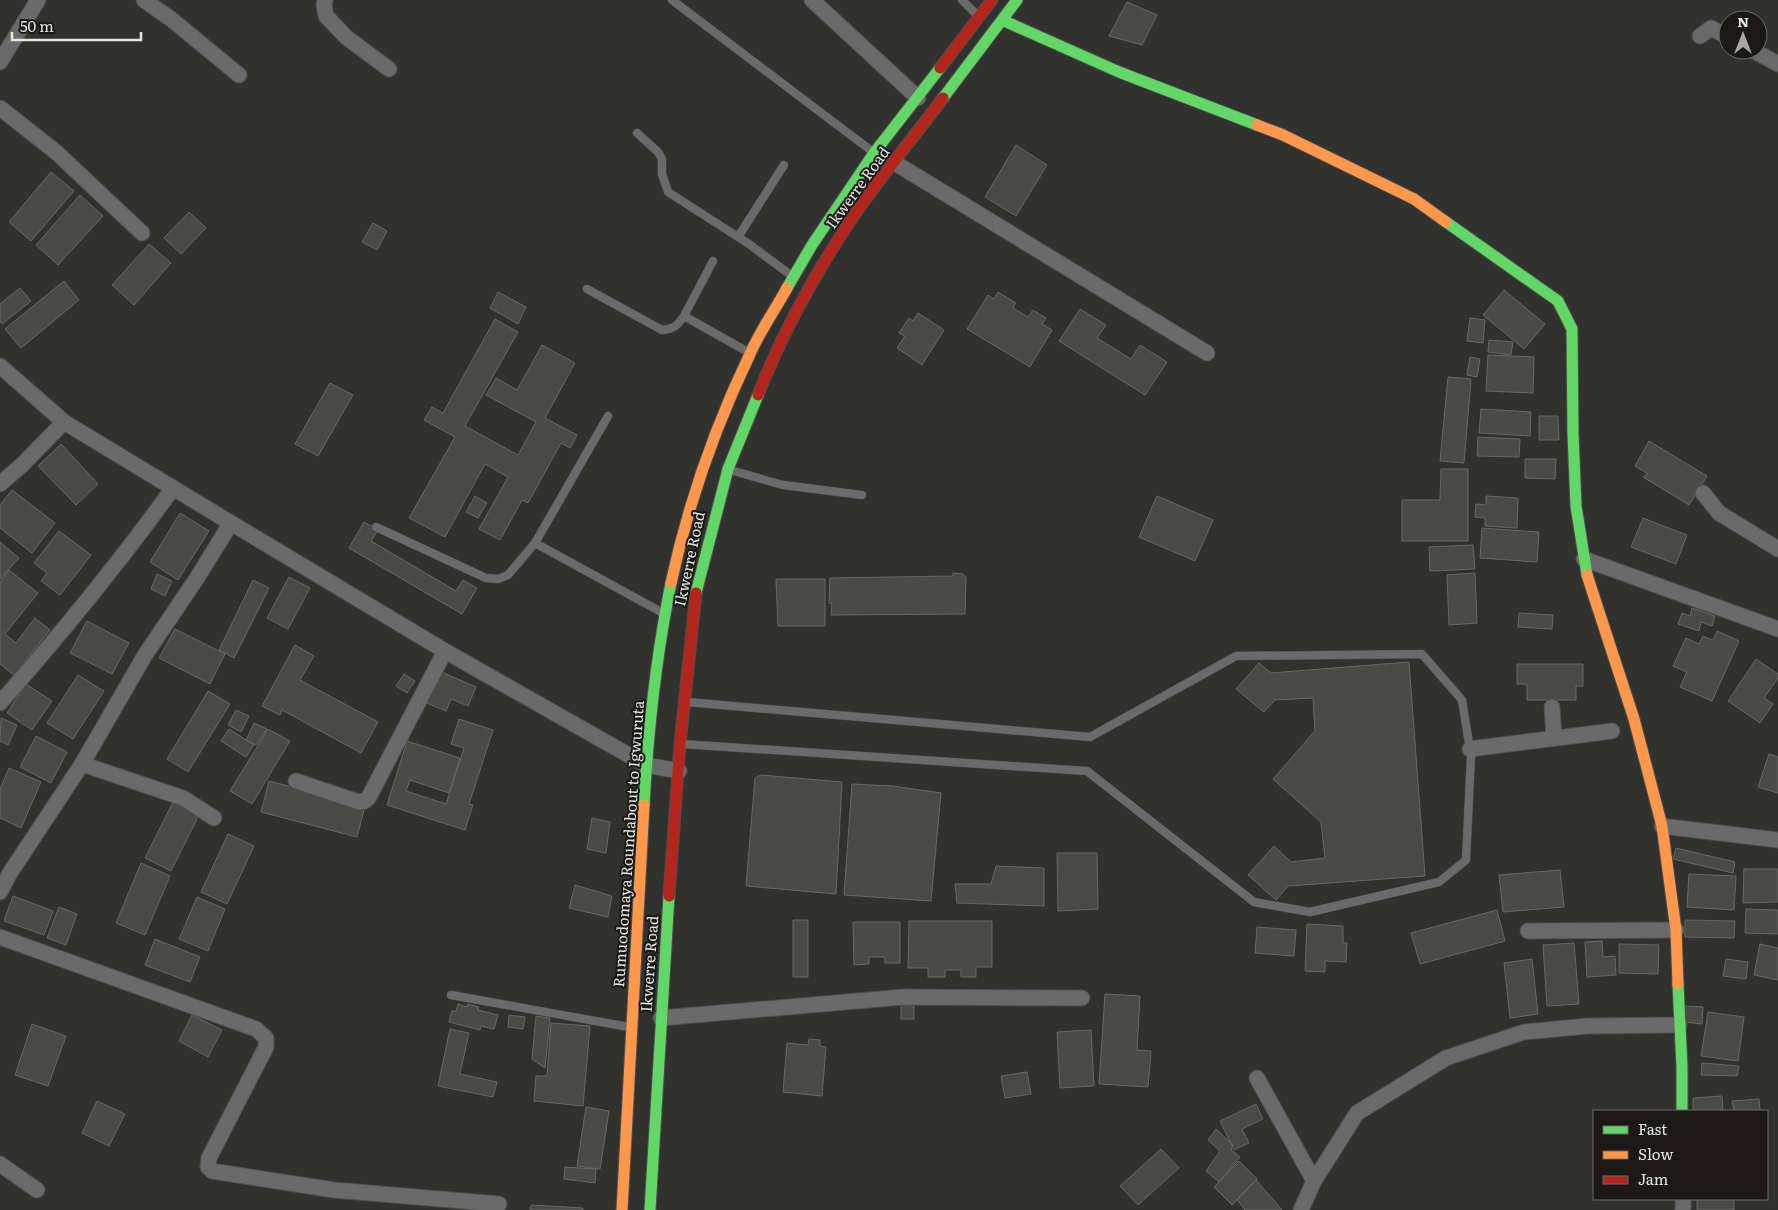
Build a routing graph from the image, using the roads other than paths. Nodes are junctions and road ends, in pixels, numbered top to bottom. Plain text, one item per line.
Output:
1 (38, 0) edge
2 (144, 0) edge
3 (325, 0) edge
4 (672, 0) edge
5 (812, 0) edge
6 (962, 0) edge
7 (992, 0) edge
8 (1017, 0) edge
9 (979, 17) junction
10 (1002, 20) junction
11 (1718, 32) edge
12 (1700, 36) dead end
13 (0, 62) edge
14 (390, 69) dead end
15 (239, 75) dead end
16 (918, 98) junction
17 (0, 108) edge
18 (637, 133) dead end
19 (874, 154) junction
20 (894, 163) junction
21 (784, 165) dead end
22 (142, 233) dead end
23 (738, 236) junction
24 (713, 261) dead end
25 (794, 277) junction
26 (587, 289) dead end
27 (684, 316) junction
28 (750, 353) junction
29 (1207, 353) dead end
30 (0, 366) edge
31 (608, 416) dead end
32 (64, 422) junction
33 (728, 469) junction
34 (0, 484) edge
35 (173, 488) junction
36 (1703, 493) dead end
37 (862, 495) dead end
38 (231, 524) junction
39 (376, 527) dead end
40 (535, 543) junction
41 (1778, 548) edge
42 (1584, 559) junction
43 (665, 614) junction
44 (1778, 629) edge
45 (445, 651) junction
46 (685, 702) junction
47 (0, 704) edge
48 (1552, 707) dead end
49 (1612, 731) dead end
50 (1554, 738) junction
51 (680, 744) junction
52 (1470, 750) junction
53 (82, 764) junction
54 (646, 765) junction
55 (679, 770) junction
56 (296, 781) dead end
57 (214, 818) dead end
58 (1662, 826) junction
59 (1778, 840) edge
60 (5, 870) edge
61 (0, 892) edge
62 (1676, 930) junction
63 (1528, 931) dead end
64 (0, 937) edge
65 (451, 995) dead end
66 (1082, 998) dead end
67 (661, 1018) junction
68 (1679, 1025) junction
69 (633, 1027) junction
70 (1257, 1078) dead end
71 (1682, 1110) edge
72 (0, 1164) edge
73 (1314, 1181) junction
74 (37, 1190) dead end
75 (499, 1204) dead end
76 (622, 1210) edge
77 (650, 1210) edge
78 (1301, 1210) edge

1 - 13 street
2 - 15 street
3 - 14 street
4 - 19 lane
5 - 16 street
6 - 9 lane
7 - 9 main road, Rumuodomaya Roundabout to Igwuruta
8 - 10 main road, Ikwerre Road
9 - 16 main road, Rumuodomaya Roundabout to Igwuruta
10 - 20 main road, Ikwerre Road
10 - 42 main road
11 - 12 street
16 - 19 main road, Rumuodomaya Roundabout to Igwuruta
17 - 22 street
18 - 23 lane
19 - 25 main road, Rumuodomaya Roundabout to Igwuruta
20 - 29 street
20 - 33 main road, Ikwerre Road
21 - 23 lane
23 - 25 lane
24 - 27 lane
25 - 28 main road, Rumuodomaya Roundabout to Igwuruta
26 - 27 lane
27 - 28 lane
28 - 43 main road, Rumuodomaya Roundabout to Igwuruta
30 - 32 street
31 - 40 lane
32 - 34 street
32 - 35 street
33 - 37 lane
33 - 46 main road, Ikwerre Road
35 - 38 street
35 - 47 street
36 - 41 street
38 - 45 street
38 - 53 street
39 - 40 lane
40 - 43 lane
42 - 44 street
42 - 58 main road
43 - 54 main road, Rumuodomaya Roundabout to Igwuruta
45 - 54 street
45 - 56 street
46 - 51 main road, Ikwerre Road
46 - 52 lane
48 - 50 street
49 - 50 street
50 - 52 street
51 - 52 lane
51 - 55 main road, Ikwerre Road
53 - 57 street
53 - 60 street
54 - 55 street
54 - 69 main road, Rumuodomaya Roundabout to Igwuruta
55 - 67 main road, Ikwerre Road
58 - 59 street
58 - 62 main road
60 - 61 street
62 - 63 street
62 - 68 main road
64 - 75 street
65 - 69 lane
66 - 67 street
67 - 77 main road, Ikwerre Road
68 - 71 main road
68 - 73 street
69 - 76 main road, Rumuodomaya Roundabout to Igwuruta
70 - 73 street
72 - 74 street
73 - 78 street

